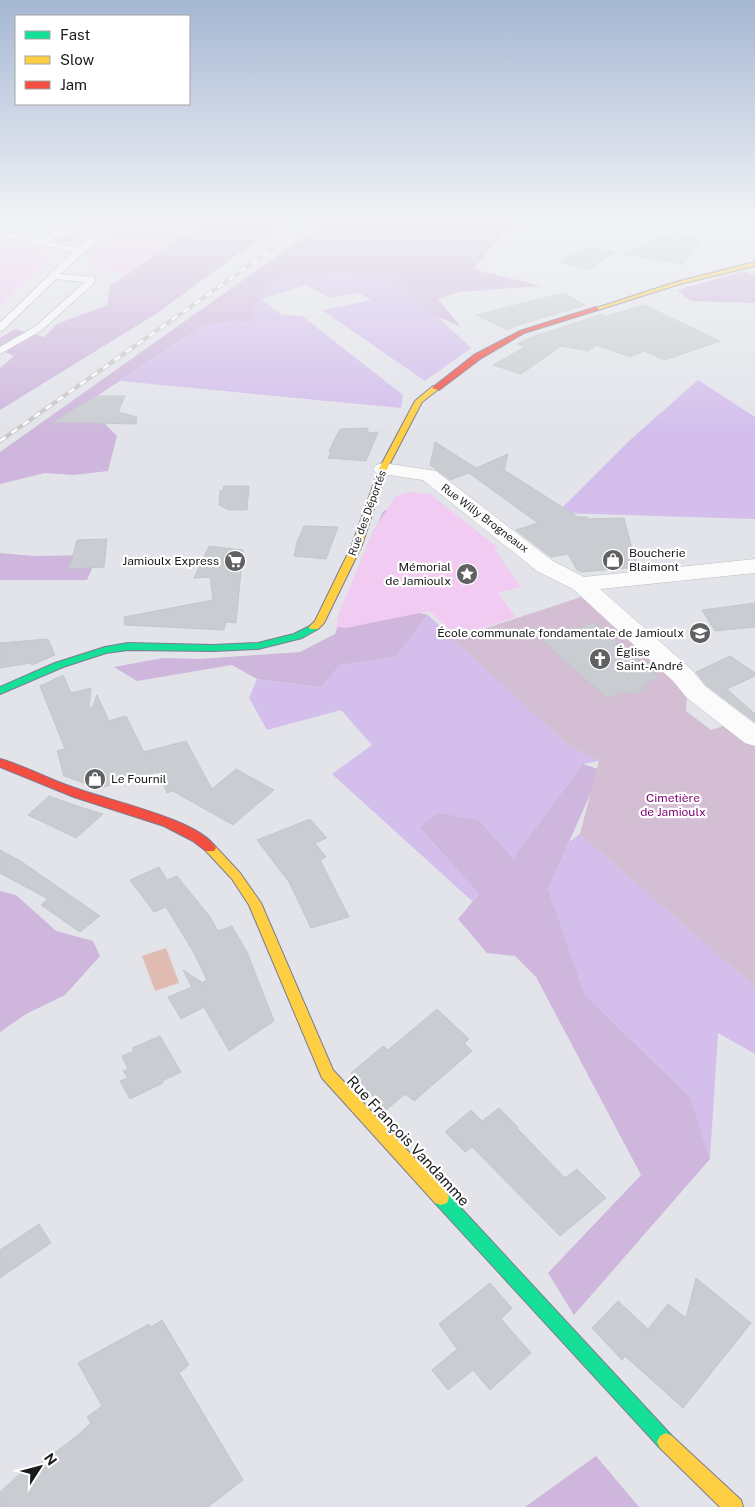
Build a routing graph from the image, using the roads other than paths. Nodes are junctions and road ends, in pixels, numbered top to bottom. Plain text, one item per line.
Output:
1 (38, 292) edge
2 (78, 292) edge
3 (648, 292) edge
4 (0, 328) edge
5 (0, 351) edge
6 (383, 469) junction
7 (755, 566) edge
8 (581, 584) junction
9 (0, 691) edge
10 (755, 737) edge
11 (0, 763) edge
12 (734, 1507) edge

1 - 4 lane
2 - 5 lane
3 - 6 street, Rue des Déportés
6 - 8 street, Rue Willy Brogneaux
6 - 9 street, Rue des Déportés
7 - 8 street
8 - 10 street, Rue Willy Brogneaux
11 - 12 street, Rue François Vandamme

